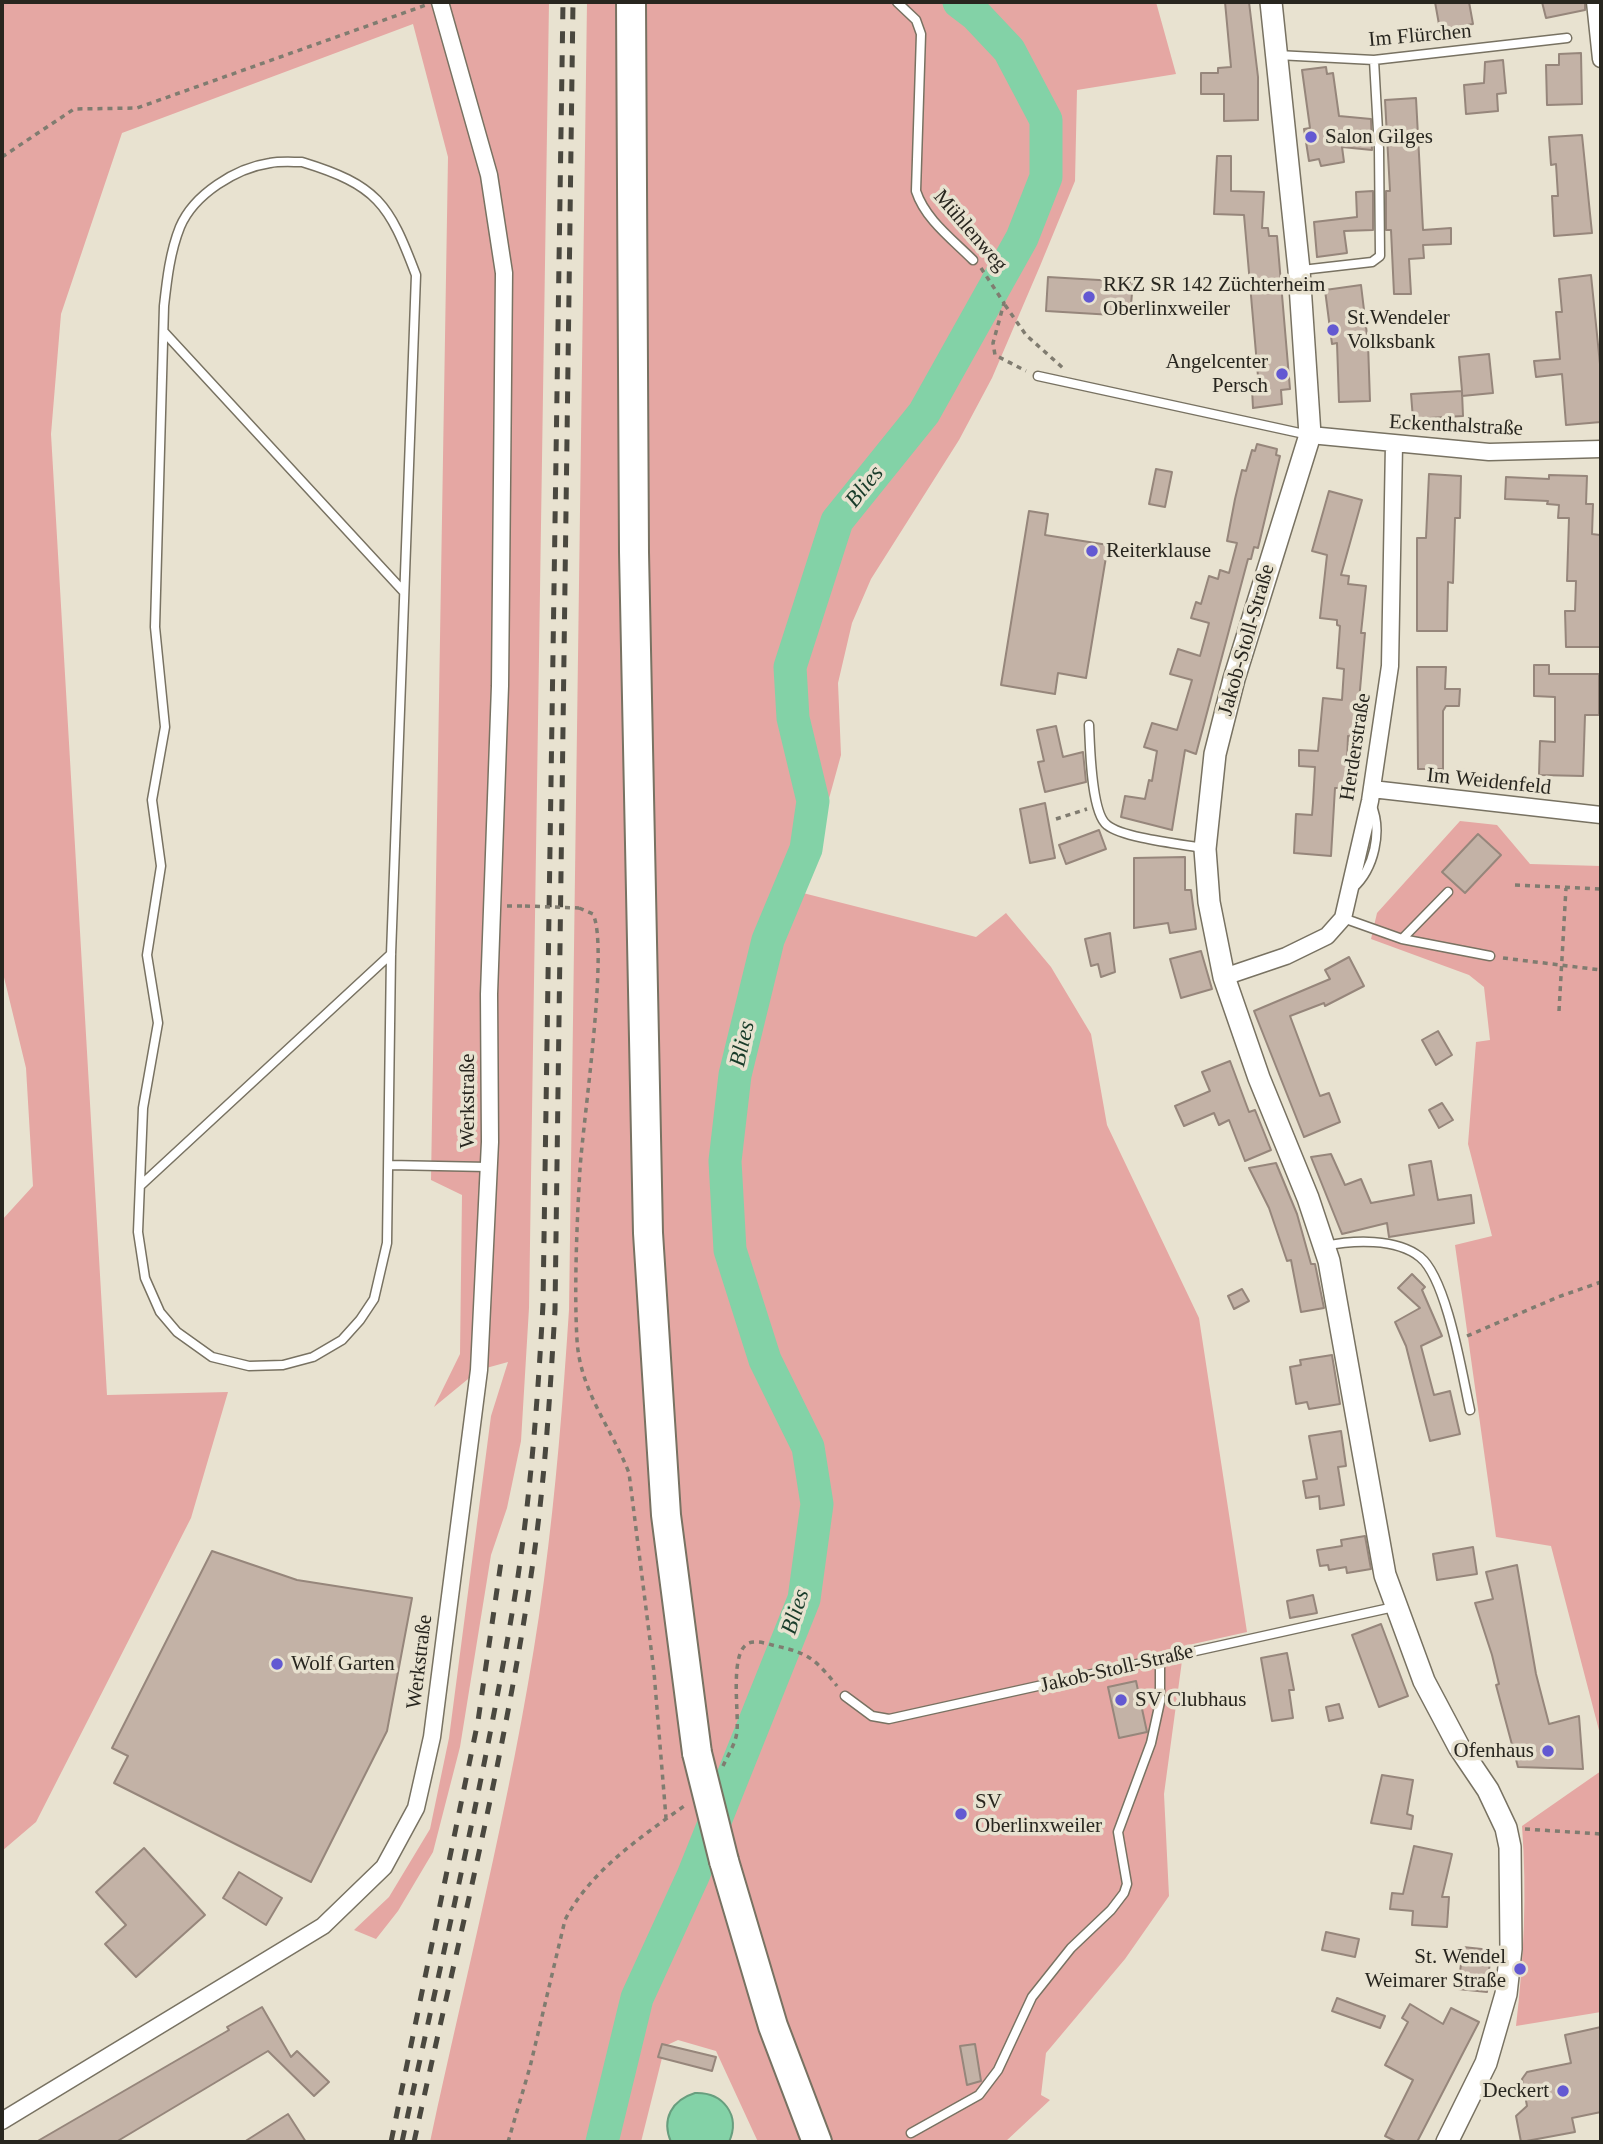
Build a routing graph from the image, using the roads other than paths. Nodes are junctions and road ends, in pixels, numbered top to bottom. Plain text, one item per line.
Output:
1 (440, 2) edge
2 (631, 2) edge
3 (897, 2) edge
4 (1271, 2) edge
5 (1595, 2) edge
6 (1567, 38) dead end
7 (1277, 55) junction
8 (1601, 59) edge
9 (1374, 60) junction
10 (973, 260) road end
11 (1299, 270) junction
12 (164, 332) junction
13 (1038, 376) road end
14 (1310, 435) junction
15 (1394, 444) junction
16 (1601, 449) edge
17 (404, 592) junction
18 (1089, 725) dead end
19 (1371, 795) junction
20 (1601, 815) edge
21 (1205, 849) junction
22 (1448, 891) dead end
23 (1343, 918) junction
24 (1402, 939) junction
25 (391, 954) junction
26 (1490, 956) road end
27 (1224, 977) junction
28 (389, 1165) junction
29 (488, 1167) junction
30 (140, 1186) junction
31 (1325, 1246) junction
32 (1470, 1410) dead end
33 (1395, 1607) junction
34 (1160, 1658) junction
35 (845, 1696) road end
36 (2, 2122) edge
37 (911, 2133) dead end
38 (819, 2142) edge
39 (1447, 2142) edge

1 - 29 street, Werkstraße
2 - 38 highway, bridge
3 - 10 lane, Mühlenweg
4 - 7 main road, Jakob-Stoll-Straße
5 - 8 street
6 - 9 lane, Im Flürchen
7 - 9 lane, Im Flürchen
7 - 11 main road, Jakob-Stoll-Straße
9 - 11 lane
11 - 14 main road, Jakob-Stoll-Straße
12 - 17 lane
12 - 17 lane
12 - 30 lane
13 - 14 lane
14 - 15 street, Eckenthalstraße
14 - 21 main road, Jakob-Stoll-Straße
15 - 16 street, Eckenthalstraße
15 - 19 street, Herderstraße
17 - 25 lane
18 - 21 lane
19 - 20 street, Im Weidenfeld
19 - 23 street, Herderstraße
21 - 27 main road, Jakob-Stoll-Straße
22 - 24 lane
23 - 24 lane
23 - 27 street
24 - 26 lane
25 - 28 lane
25 - 30 lane
27 - 31 main road, Jakob-Stoll-Straße
28 - 29 lane
28 - 30 lane
29 - 36 street, Werkstraße
31 - 32 lane
31 - 33 main road, Jakob-Stoll-Straße
33 - 34 lane, Jakob-Stoll-Straße
33 - 39 main road, Jakob-Stoll-Straße
34 - 35 lane, Jakob-Stoll-Straße
34 - 37 lane

